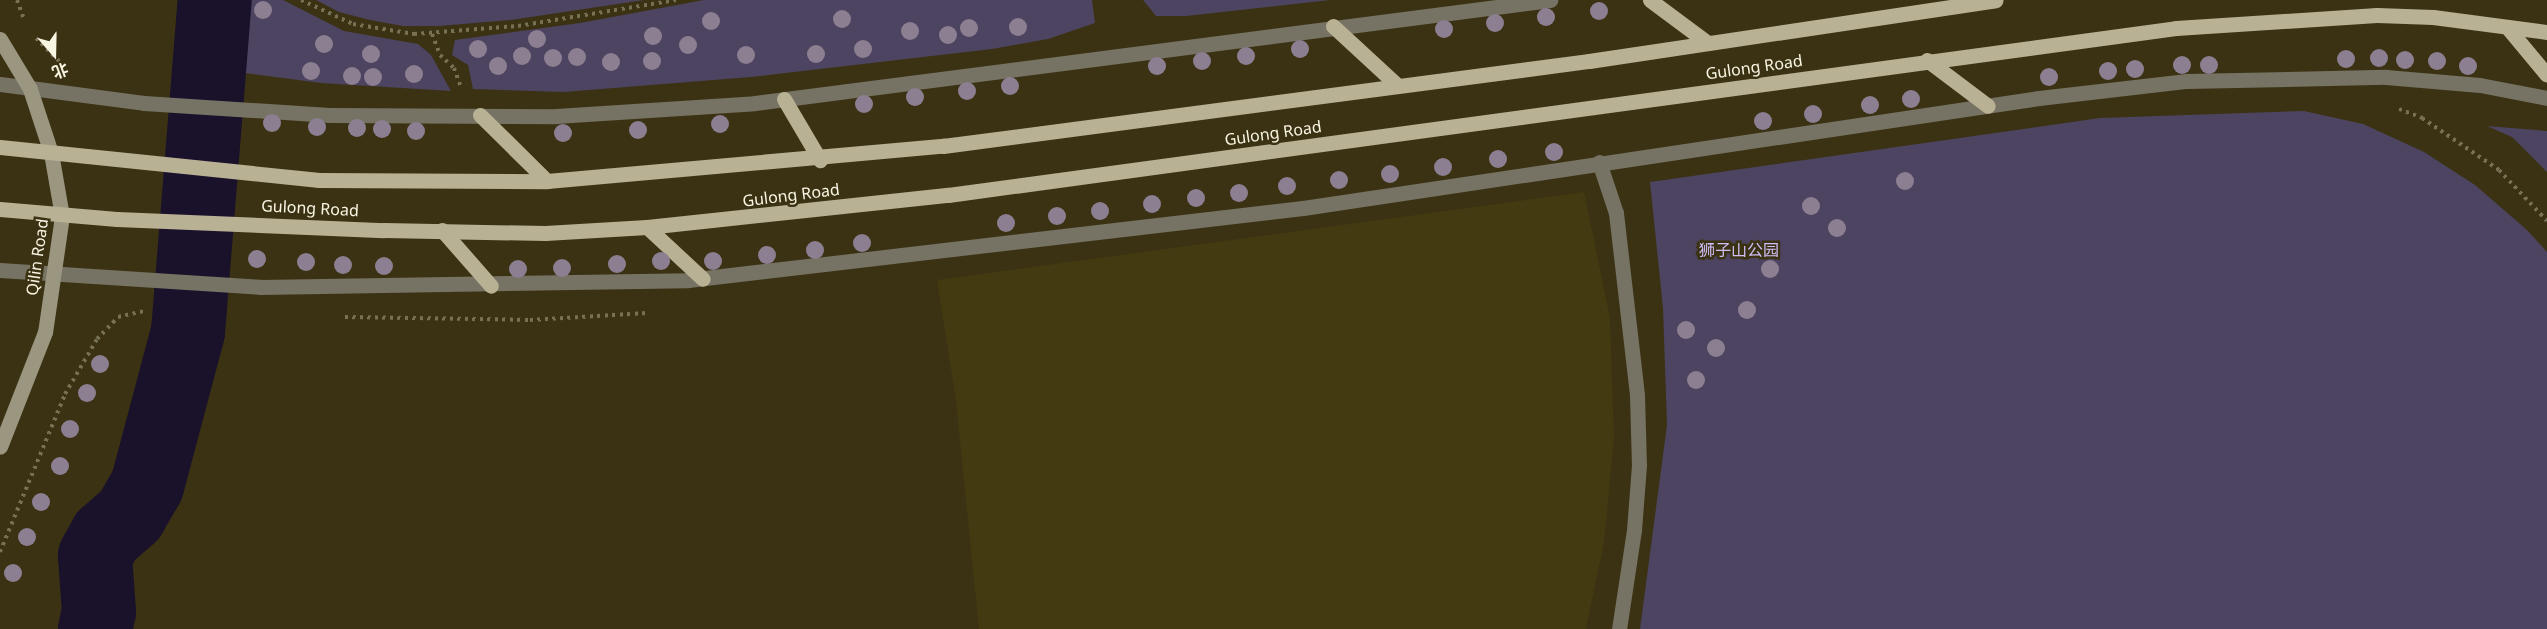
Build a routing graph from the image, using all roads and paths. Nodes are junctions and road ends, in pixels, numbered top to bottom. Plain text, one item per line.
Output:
1 (17, 0) edge
2 (301, 0) edge
3 (676, 0) edge
4 (1550, 0) edge
5 (1650, 0) edge
6 (1989, 0) edge
7 (27, 24) dead end
8 (1333, 26) junction
9 (2507, 27) junction
10 (2547, 32) edge
11 (33, 33) dead end
12 (432, 34) junction
13 (0, 39) edge
14 (1708, 43) junction
15 (1927, 60) junction
16 (68, 67) dead end
17 (2547, 75) edge
18 (0, 84) edge
19 (1397, 85) junction
20 (30, 89) junction
21 (462, 92) dead end
22 (2547, 98) edge
23 (784, 99) junction
24 (1988, 106) junction
25 (2392, 106) dead end
26 (480, 115) junction
27 (0, 147) edge
28 (51, 153) junction
29 (820, 160) junction
30 (1599, 162) junction
31 (547, 181) junction
32 (0, 208) edge
33 (62, 216) junction
34 (2547, 221) edge
35 (647, 227) junction
36 (442, 230) junction
37 (0, 270) edge
38 (55, 272) junction
39 (703, 279) junction
40 (491, 286) junction
41 (154, 310) dead end
42 (0, 447) edge
43 (0, 552) edge
44 (1619, 629) edge

1 - 7 path
2 - 12 path
3 - 12 path
4 - 8 street
5 - 14 main road
6 - 14 main road, Gulong Road
8 - 19 main road
8 - 23 street
9 - 10 main road, Gulong Road
9 - 15 main road, Gulong Road
9 - 17 main road
11 - 16 path
12 - 21 path
13 - 20 main road, Qilin Road
14 - 19 main road, Gulong Road
15 - 24 main road
15 - 35 main road, Gulong Road
18 - 20 street
19 - 29 main road, Gulong Road
20 - 26 street
20 - 28 main road, Qilin Road
22 - 24 street
23 - 26 street
23 - 29 main road
24 - 30 street
25 - 34 path
26 - 31 main road
27 - 28 main road, Gulong Road
28 - 31 main road, Gulong Road
28 - 33 main road, Qilin Road
29 - 31 main road, Gulong Road
30 - 39 street
30 - 44 street
32 - 33 main road, Gulong Road
33 - 36 main road, Gulong Road
33 - 38 main road, Qilin Road
35 - 36 main road, Gulong Road
35 - 39 main road
36 - 40 main road
37 - 38 street
38 - 40 street
38 - 42 main road, Qilin Road
39 - 40 street
41 - 43 path

